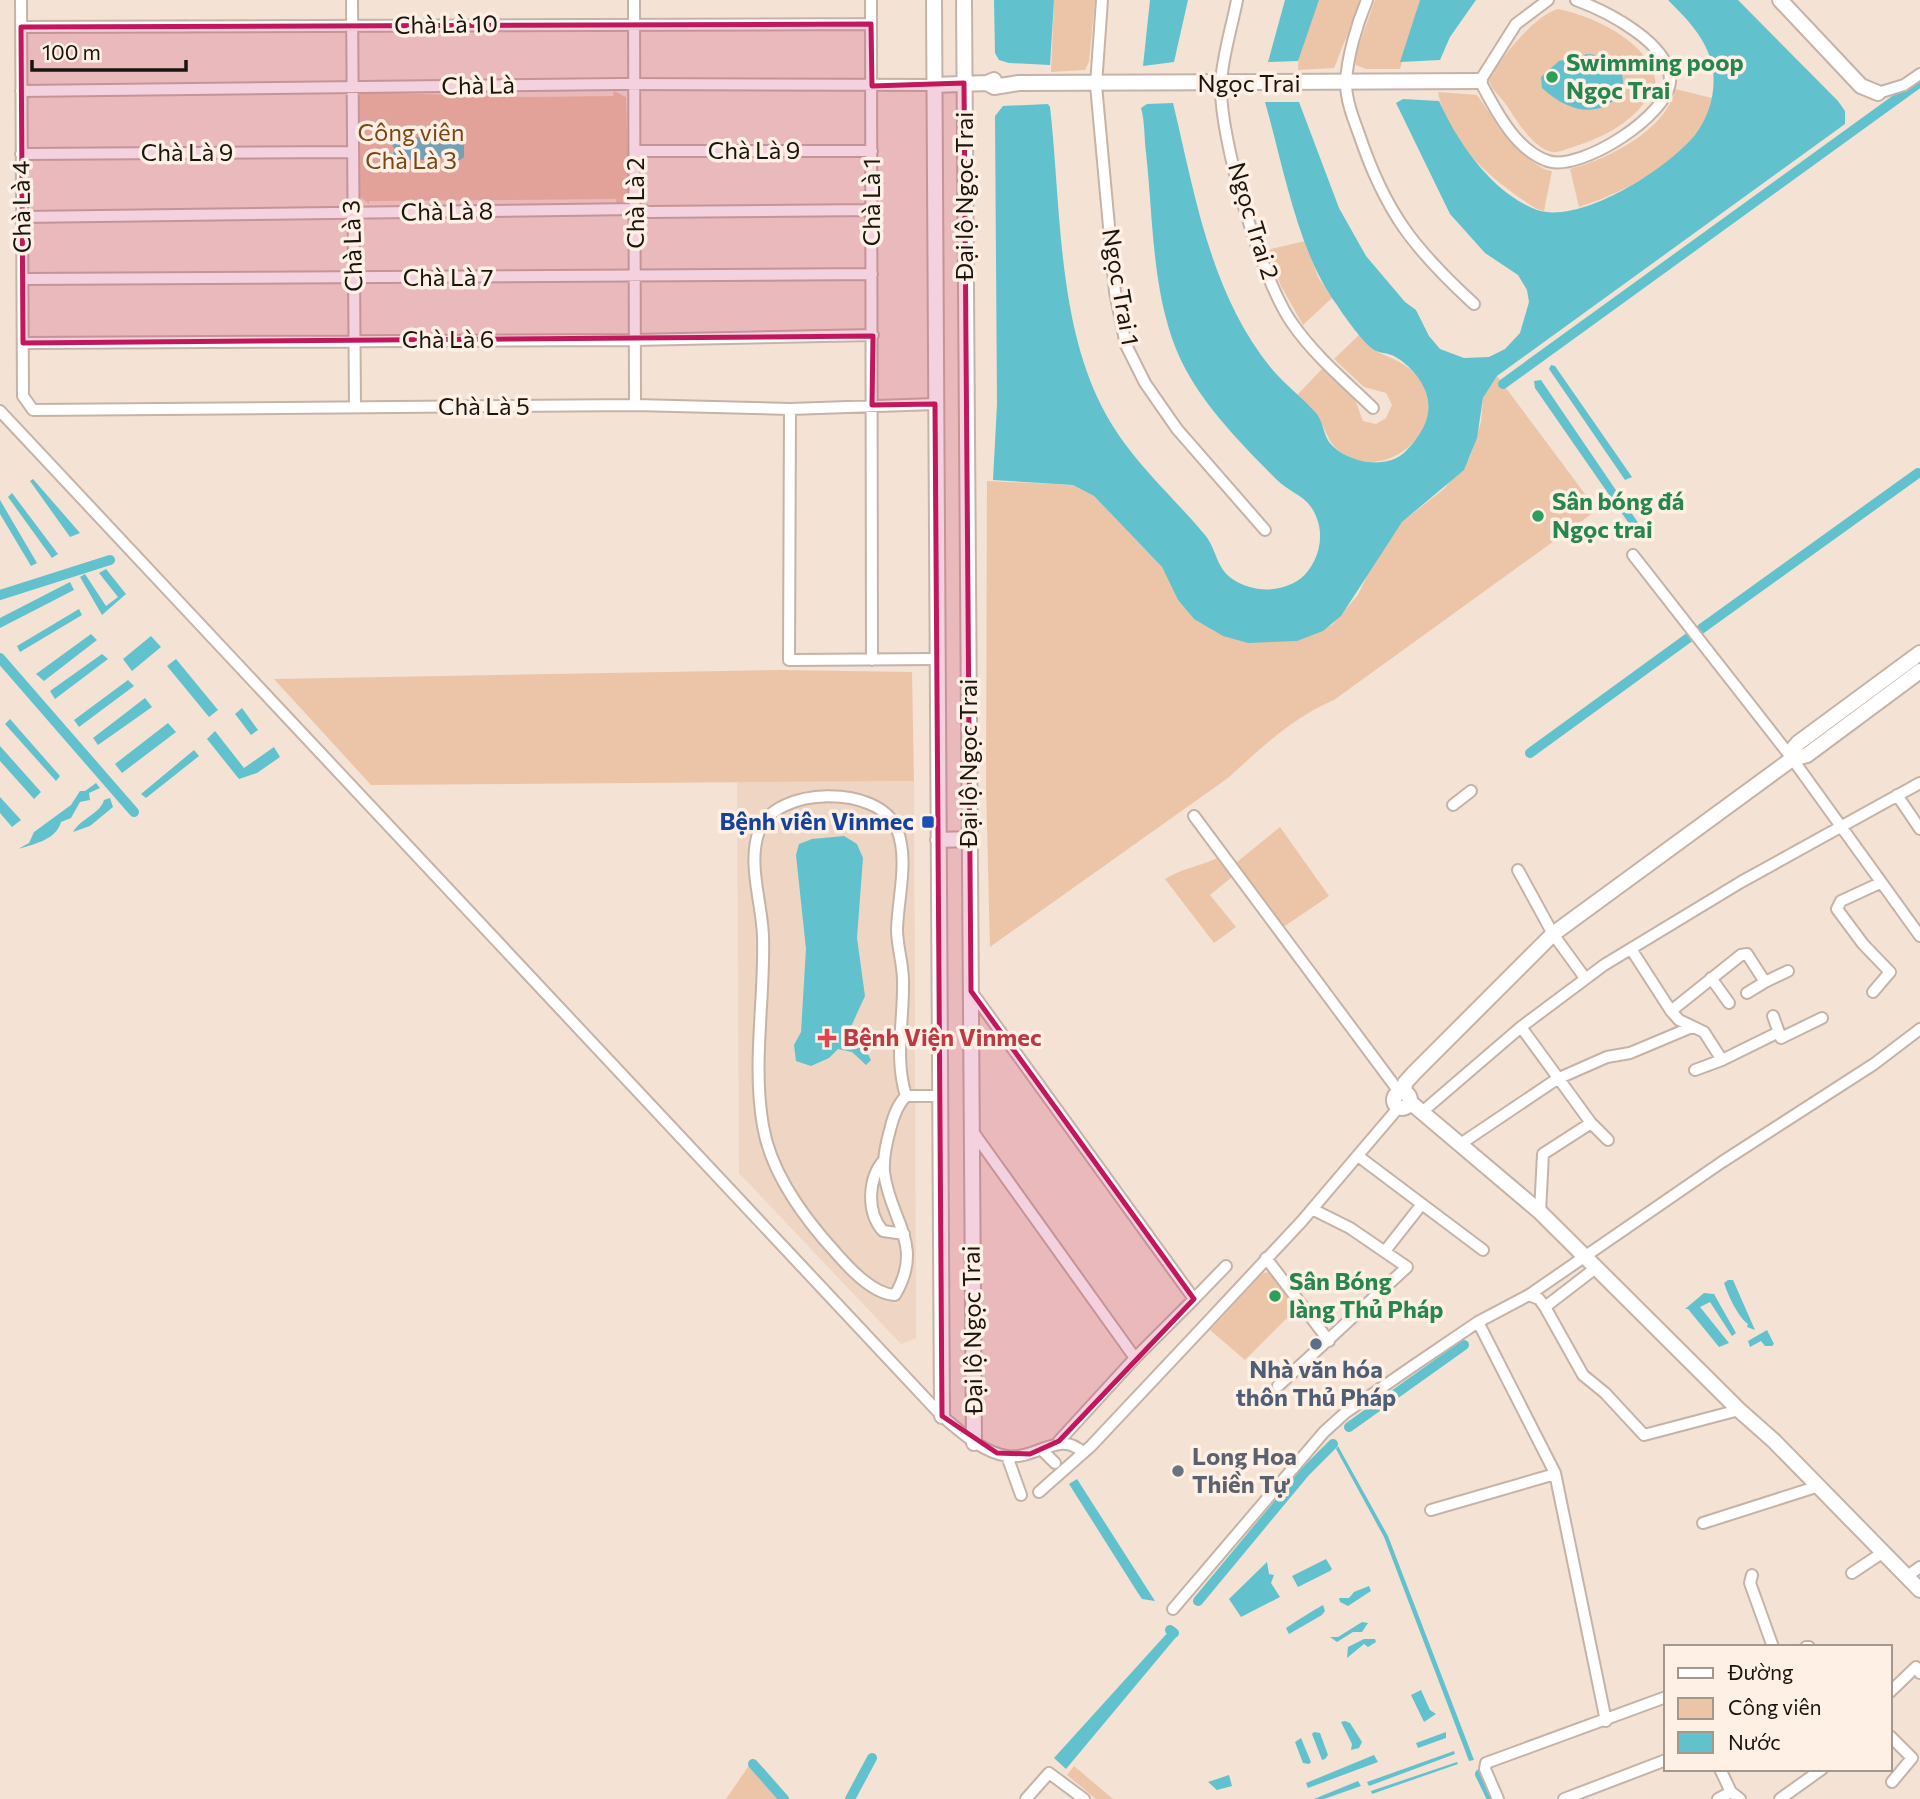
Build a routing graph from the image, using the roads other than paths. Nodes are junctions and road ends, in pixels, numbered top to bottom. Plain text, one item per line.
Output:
1 (22, 0) edge
2 (352, 0) edge
3 (634, 0) edge
4 (871, 0) edge
5 (934, 0) edge
6 (964, 0) edge
7 (1101, 0) edge
8 (1237, 0) edge
9 (1367, 0) edge
10 (1548, 0) edge
11 (1576, 0) edge
12 (1780, 0) edge
13 (635, 23) junction
14 (871, 24) junction
15 (351, 26) junction
16 (21, 27) junction
17 (1920, 74) edge
18 (1480, 80) junction
19 (964, 83) junction
20 (1346, 83) junction
21 (1221, 84) junction
22 (634, 85) junction
23 (934, 85) junction
24 (1096, 85) junction
25 (872, 86) junction
26 (352, 88) junction
27 (21, 91) junction
28 (1878, 93) joint
29 (636, 151) junction
30 (872, 151) junction
31 (352, 152) junction
32 (21, 154) junction
33 (635, 209) junction
34 (872, 210) junction
35 (352, 214) junction
36 (21, 218) junction
37 (872, 274) junction
38 (636, 276) junction
39 (23, 279) junction
40 (355, 279) junction
41 (1474, 304) dead end
42 (873, 335) junction
43 (355, 339) junction
44 (634, 340) junction
45 (23, 343) junction
46 (935, 404) junction
47 (635, 405) junction
48 (872, 405) junction
49 (355, 407) junction
50 (1373, 408) dead end
51 (790, 409) junction
52 (33, 410) joint
53 (0, 411) edge
54 (1265, 530) dead end
55 (1633, 555) dead end
56 (1920, 653) edge
57 (936, 659) junction
58 (872, 660) junction
59 (1920, 671) edge
60 (1792, 758) junction
61 (1920, 783) edge
62 (1471, 791) dead end
63 (1897, 795) junction
64 (1453, 805) dead end
65 (1194, 816) dead end
66 (1842, 827) junction
67 (1920, 829) edge
68 (970, 839) junction
69 (938, 840) junction
70 (1518, 870) dead end
71 (1880, 883) junction
72 (1553, 934) junction
73 (1920, 936) edge
74 (1632, 958) junction
75 (1788, 971) dead end
76 (1585, 978) junction
77 (1711, 978) junction
78 (1765, 982) junction
79 (971, 991) junction
80 (1873, 992) dead end
81 (1747, 993) dead end
82 (1729, 1003) dead end
83 (1671, 1011) junction
84 (1773, 1016) dead end
85 (1822, 1018) dead end
86 (1521, 1027) junction
87 (1692, 1027) junction
88 (1920, 1029) edge
89 (1779, 1032) junction
90 (1722, 1060) junction
91 (1695, 1070) dead end
92 (1557, 1079) junction
93 (906, 1096) junction
94 (940, 1096) junction
95 (1403, 1099) junction
96 (1422, 1112) junction
97 (1591, 1123) junction
98 (971, 1127) junction
99 (1608, 1140) dead end
100 (1459, 1145) junction
101 (1358, 1156) junction
102 (884, 1160) junction
103 (1422, 1204) junction
104 (1312, 1209) junction
105 (1540, 1212) junction
106 (904, 1234) junction
107 (1483, 1250) dead end
108 (1385, 1251) junction
109 (1584, 1256) junction
110 (1266, 1258) junction
111 (1226, 1266) dead end
112 (1597, 1268) junction
113 (1529, 1294) junction
114 (1194, 1299) junction
115 (1545, 1307) junction
116 (1478, 1322) junction
117 (1329, 1341) junction
118 (1135, 1358) junction
119 (1278, 1386) dead end
120 (1739, 1410) junction
121 (942, 1416) junction
122 (1059, 1441) junction
123 (974, 1443) junction
124 (1043, 1451) junction
125 (1083, 1453) junction
126 (1007, 1456) junction
127 (1055, 1463) dead end
128 (1555, 1475) junction
129 (1819, 1486) junction
130 (1039, 1492) dead end
131 (1021, 1495) dead end
132 (1431, 1510) dead end
133 (1703, 1523) dead end
134 (1882, 1553) junction
135 (1920, 1567) edge
136 (1852, 1573) dead end
137 (1752, 1575) dead end
138 (1906, 1577) junction
139 (1920, 1590) edge
140 (1173, 1609) dead end
141 (1772, 1645) edge
142 (1920, 1673) edge
143 (1892, 1690) edge
144 (1664, 1698) edge
145 (1606, 1721) junction
146 (1892, 1738) edge
147 (1916, 1758) edge
148 (1664, 1761) edge
149 (1721, 1771) edge
150 (1819, 1771) edge
151 (1892, 1782) dead end
152 (1736, 1796) edge
153 (1026, 1799) edge
154 (1084, 1799) edge
155 (1498, 1799) edge
156 (1564, 1799) edge
157 (1718, 1799) edge
158 (1781, 1799) edge

1 - 16 street, Chà Là 4
2 - 15 street, Chà Là 3
3 - 13 street, Chà Là 2
4 - 14 street, Chà Là 1
5 - 23 main road, Đại lộ Ngọc Trai
6 - 19 main road, Đại lộ Ngọc Trai
7 - 24 street, Ngọc Trai 1
8 - 21 street, Ngọc Trai 2
9 - 20 street
10 - 18 street
11 - 18 street
12 - 28 main road
13 - 14 street, Chà Là 10
13 - 15 street, Chà Là 10
13 - 22 street, Chà Là 2
14 - 25 street, Chà Là 1
15 - 16 street, Chà Là 10
15 - 26 street, Chà Là 3
16 - 27 street, Chà Là 4
17 - 28 street
18 - 20 main road, Ngọc Trai
19 - 23 main road, Đại lộ Ngọc Trai
19 - 24 main road, Ngọc Trai
19 - 68 main road, Đại lộ Ngọc Trai
20 - 21 main road, Ngọc Trai
20 - 41 street
21 - 24 main road, Ngọc Trai
21 - 50 street, Ngọc Trai 2
22 - 25 street, Chà Là
22 - 26 street, Chà Là
22 - 29 street, Chà Là 2
23 - 25 street, Chà Là
23 - 46 main road, Đại lộ Ngọc Trai
24 - 54 street, Ngọc Trai 1
25 - 30 street, Chà Là 1
26 - 27 street, Chà Là
26 - 31 street, Chà Là 3
27 - 32 street, Chà Là 4
29 - 30 street, Chà Là 9
29 - 33 street, Chà Là 2
30 - 34 street, Chà Là 1
31 - 32 street, Chà Là 9
31 - 35 street, Chà Là 3
32 - 36 street, Chà Là 4
33 - 34 street, Chà Là 8
33 - 35 street, Chà Là 8
33 - 38 street, Chà Là 2
34 - 37 street, Chà Là 1
35 - 36 street, Chà Là 8
35 - 40 street, Chà Là 3
36 - 39 street, Chà Là 4
37 - 38 street, Chà Là 7
37 - 42 street, Chà Là 1
38 - 40 street, Chà Là 7
38 - 44 street, Chà Là 2
39 - 40 street, Chà Là 7
39 - 45 street, Chà Là 4
40 - 43 street, Chà Là 3
42 - 44 street, Chà Là 6
42 - 48 street, Chà Là 1
43 - 44 street, Chà Là 6
43 - 45 street, Chà Là 6
43 - 49 street, Chà Là 3
44 - 47 street, Chà Là 2
45 - 52 street, Chà Là 4
46 - 48 street, Chà Là 5
46 - 57 main road, Đại lộ Ngọc Trai
47 - 49 street, Chà Là 5
47 - 51 street, Chà Là 5
48 - 51 street, Chà Là 5
48 - 58 street, Chà Là 1
49 - 52 street, Chà Là 5
51 - 58 street
53 - 121 street
55 - 60 street
56 - 60 main road
57 - 58 street
57 - 69 main road, Đại lộ Ngọc Trai
59 - 60 main road
60 - 66 street
60 - 72 main road
61 - 63 street
62 - 64 street
63 - 66 street
63 - 67 street
65 - 95 street
66 - 71 street
66 - 74 street
68 - 69 main road
68 - 79 main road, Đại lộ Ngọc Trai
69 - 94 main road, Đại lộ Ngọc Trai
70 - 72 street
71 - 73 street
71 - 80 street
72 - 76 street
72 - 95 main road
74 - 76 street
74 - 83 street
75 - 78 street
76 - 86 street
77 - 78 street
77 - 82 street
77 - 83 street
78 - 81 street
79 - 98 main road, Đại lộ Ngọc Trai
79 - 114 street
83 - 87 street
84 - 89 street
85 - 89 street
86 - 92 street
86 - 96 street
87 - 90 street
87 - 92 street
88 - 109 street
89 - 90 street
90 - 91 street
92 - 97 street
92 - 100 street
93 - 94 street
93 - 102 street
93 - 106 street
94 - 121 main road, Đại lộ Ngọc Trai
95 - 96 main road
95 - 101 street
96 - 100 main road
97 - 99 street
97 - 105 street
98 - 118 street
98 - 123 main road, Đại lộ Ngọc Trai
100 - 105 main road
101 - 103 street
101 - 104 street
102 - 106 street
102 - 106 street
103 - 107 street
103 - 108 street
104 - 108 street
104 - 110 street
105 - 109 main road
108 - 117 street
109 - 112 main road
109 - 113 street
110 - 117 street
110 - 125 street
111 - 114 street
112 - 115 street
112 - 120 main road
113 - 115 street
113 - 116 street
114 - 118 street
115 - 120 street
116 - 128 street
116 - 140 street
117 - 119 street
118 - 122 street
120 - 129 main road
121 - 123 street
122 - 124 street
122 - 125 street
123 - 126 street
124 - 126 street
124 - 127 street
125 - 130 street
126 - 131 street
128 - 132 street
128 - 145 street
129 - 133 street
129 - 134 main road
134 - 136 street
134 - 138 main road
135 - 138 street
137 - 141 street
138 - 139 main road
142 - 143 street
144 - 145 street
145 - 155 street
146 - 147 street
147 - 151 street
148 - 156 street
149 - 152 street
150 - 158 street
152 - 157 street
153 - 154 street

